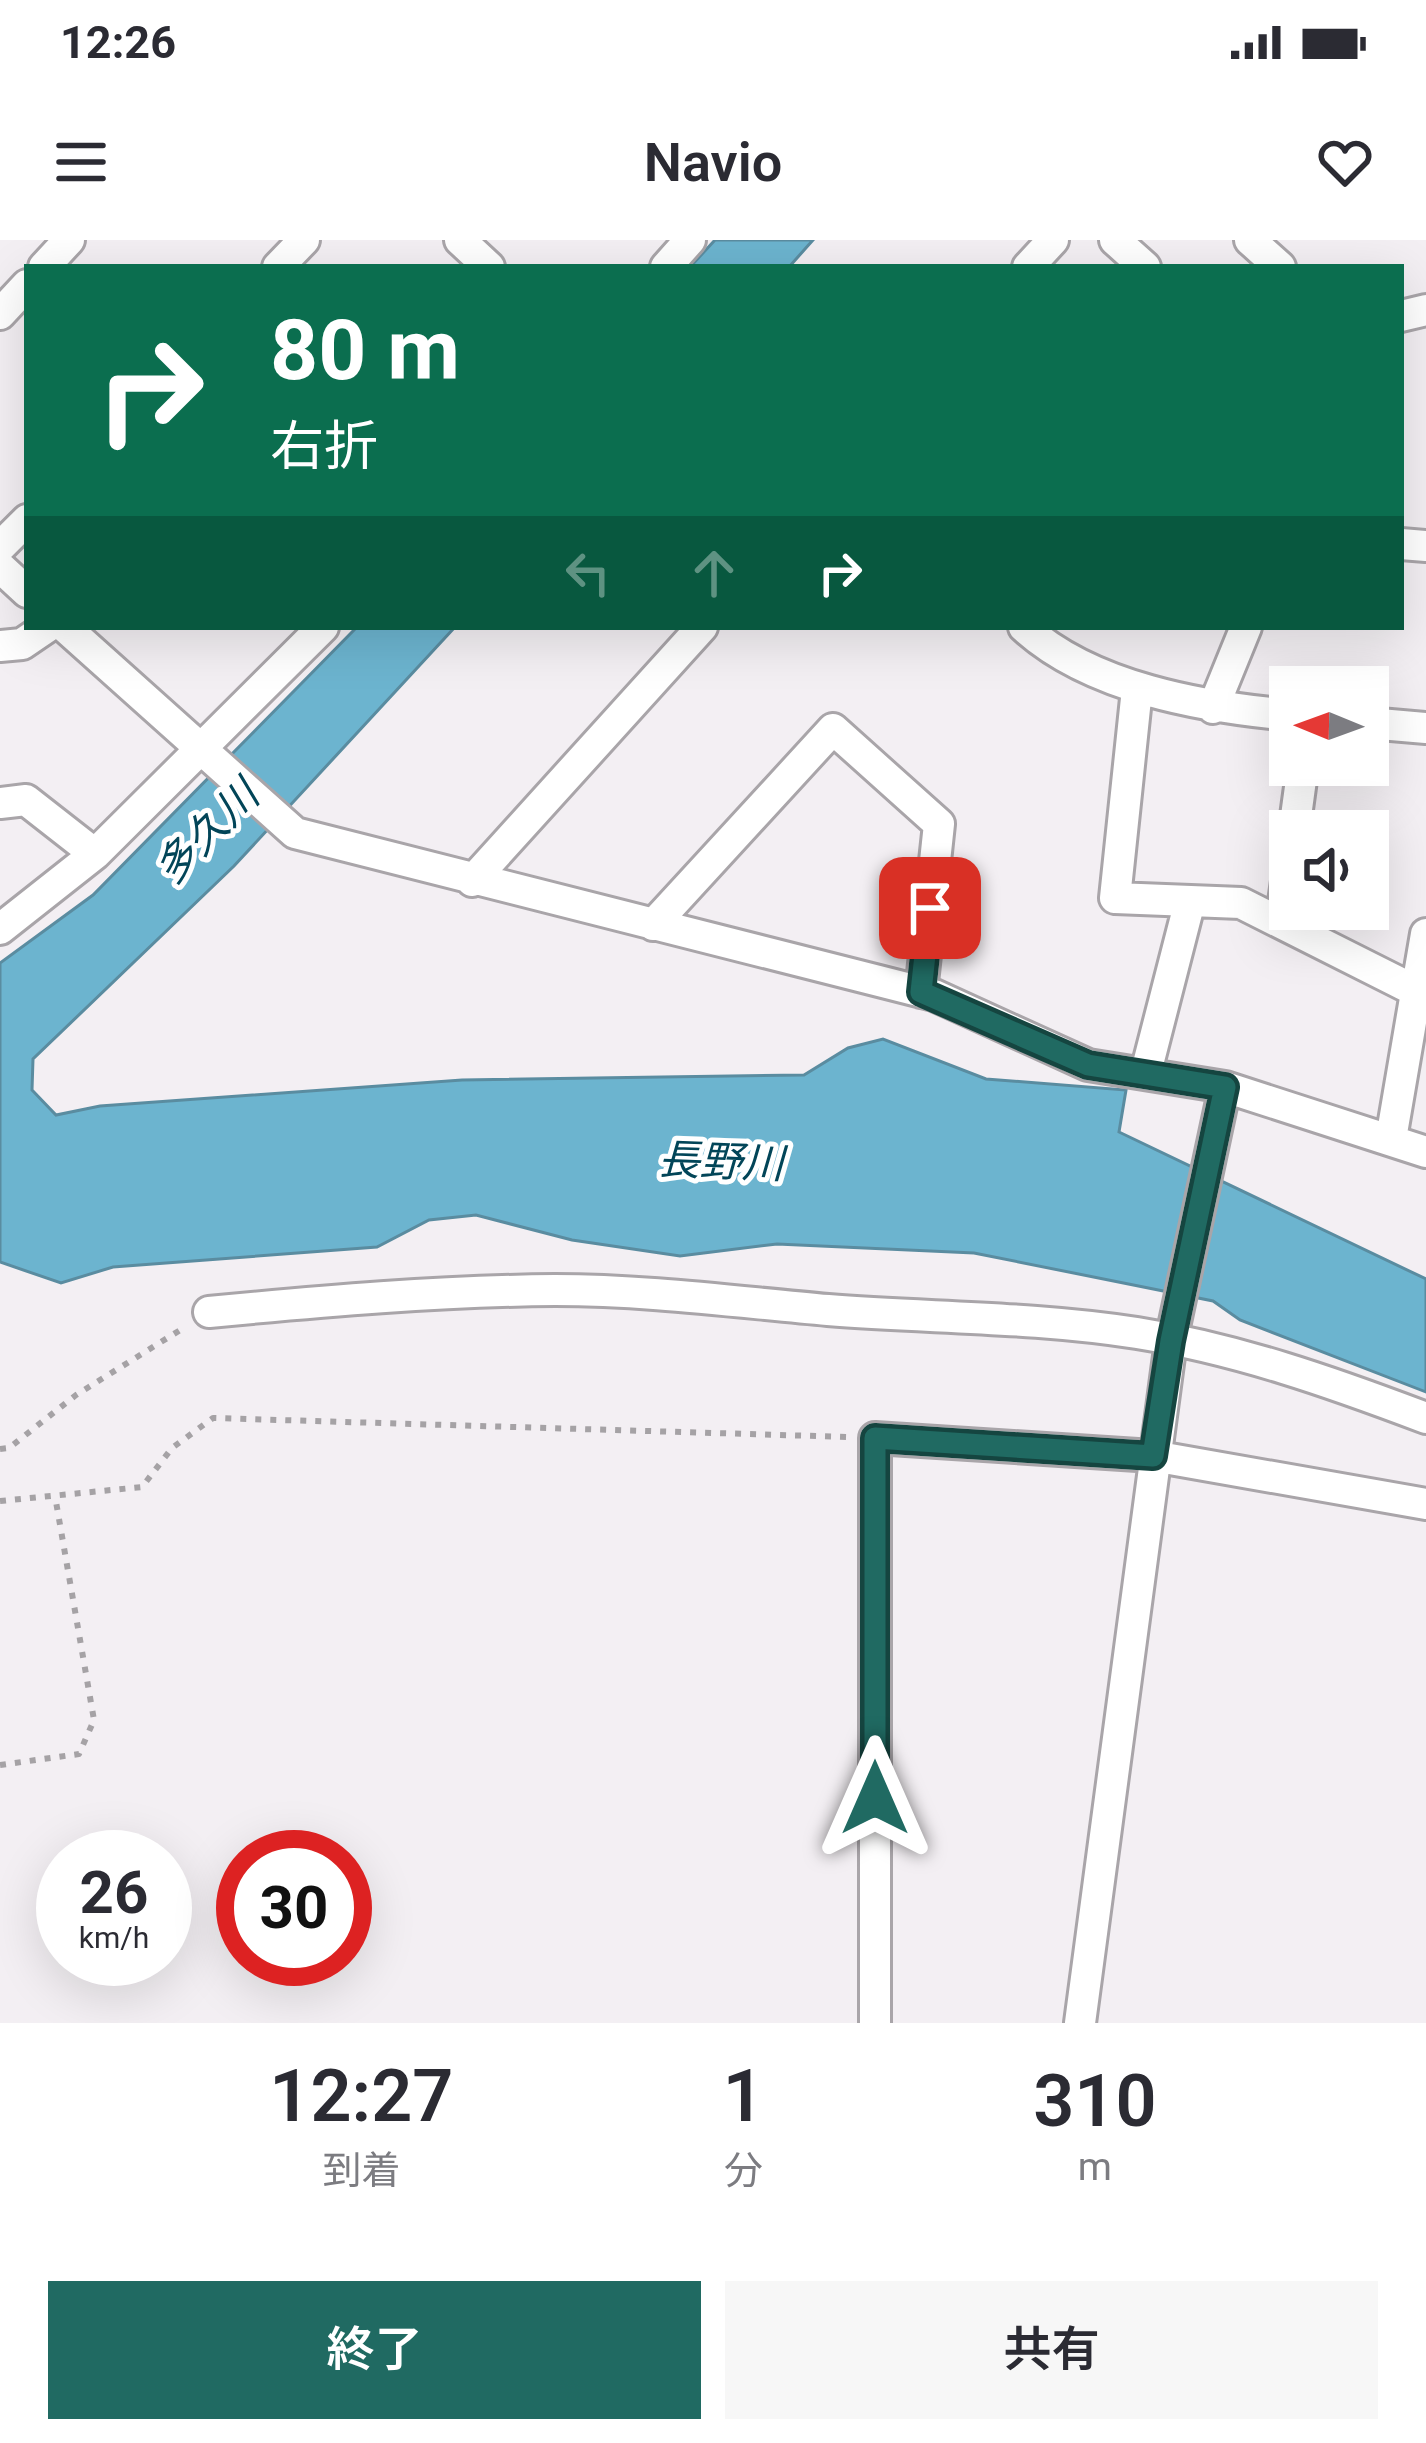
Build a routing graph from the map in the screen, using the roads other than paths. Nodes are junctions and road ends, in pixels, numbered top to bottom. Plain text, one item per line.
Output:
1 (70, 240) edge
2 (304, 240) edge
3 (460, 240) edge
4 (690, 240) edge
5 (1053, 240) edge
6 (1115, 240) edge
7 (1250, 240) edge
8 (47, 264) edge
9 (281, 264) edge
10 (486, 264) edge
11 (669, 264) edge
12 (1031, 264) edge
13 (1142, 264) edge
14 (1277, 264) edge
15 (24, 288) edge
16 (0, 314) edge
17 (24, 523) edge
18 (0, 548) edge
19 (0, 567) edge
20 (24, 589) edge
21 (43, 630) edge
22 (68, 630) edge
23 (319, 630) edge
24 (699, 630) edge
25 (1027, 630) edge
26 (1245, 630) edge
27 (0, 646) edge
28 (1137, 688) junction
29 (1213, 707) junction
30 (1269, 713) edge
31 (1389, 725) edge
32 (1426, 728) edge
33 (201, 753) junction
34 (0, 803) edge
35 (95, 854) junction
36 (472, 880) junction
37 (1190, 901) junction
38 (1269, 917) edge
39 (653, 926) junction
40 (0, 928) edge
41 (1298, 930) edge
42 (1426, 934) edge
43 (1420, 981) edge
44 (921, 992) junction
45 (1146, 1072) junction
46 (1223, 1094) junction
47 (1391, 1139) junction
48 (1426, 1152) edge
49 (208, 1312) road end
50 (1171, 1341) junction
51 (1426, 1418) edge
52 (1153, 1456) junction
53 (1426, 1504) edge
54 (875, 2023) edge
55 (1080, 2023) edge

1 - 8 street
2 - 9 street
3 - 10 street
4 - 11 street
5 - 12 street
6 - 13 street
7 - 14 street
15 - 16 street
17 - 18 street
19 - 20 street
21 - 27 street
22 - 33 street
23 - 33 street
24 - 36 street
25 - 28 street
26 - 29 street
28 - 29 street
28 - 37 street
29 - 30 street
31 - 32 street
33 - 35 street
33 - 36 street
34 - 35 street
35 - 40 street
36 - 39 street
37 - 38 street
37 - 45 street
39 - 44 street
39 - 44 street
41 - 43 street
42 - 43 street
43 - 47 street
44 - 45 street
45 - 46 street
46 - 47 street
46 - 50 street
47 - 48 street
49 - 50 street
50 - 51 street
50 - 52 street
52 - 53 street
52 - 54 street
52 - 55 street

